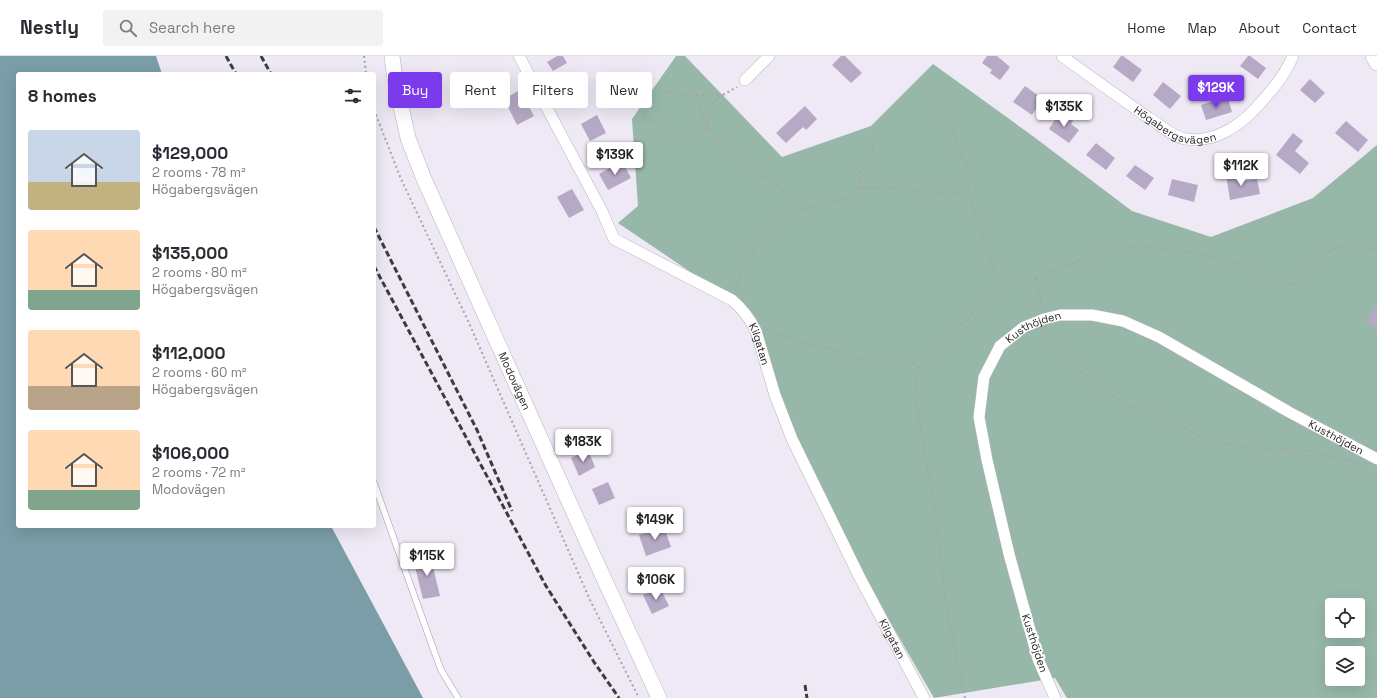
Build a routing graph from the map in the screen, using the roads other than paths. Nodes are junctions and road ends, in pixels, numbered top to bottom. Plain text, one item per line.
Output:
1 (392, 56) edge
2 (519, 56) edge
3 (769, 56) edge
4 (1062, 56) edge
5 (1293, 56) edge
6 (1373, 56) edge
7 (1377, 63) edge
8 (745, 80) road end
9 (1377, 459) edge
10 (376, 489) edge
11 (458, 698) edge
12 (659, 698) edge
13 (924, 698) edge
14 (1055, 698) edge

1 - 12 main road, Modovägen
2 - 13 street, Kilgatan
3 - 8 street
4 - 5 street, Högabergsvägen
6 - 7 main road
9 - 14 street, Kusthöjden
10 - 11 lane

